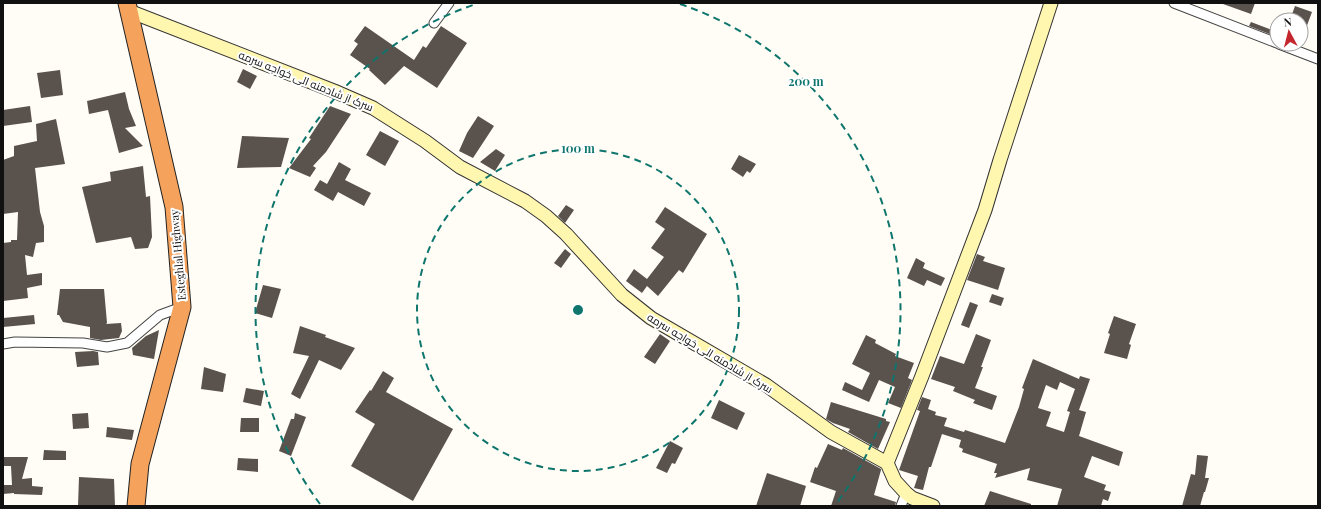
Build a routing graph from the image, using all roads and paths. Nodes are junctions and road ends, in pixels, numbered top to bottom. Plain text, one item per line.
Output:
1 (449, 3) edge
2 (1050, 3) edge
3 (1174, 3) edge
4 (128, 7) edge
5 (434, 23) dead end
6 (1269, 40) edge
7 (1299, 52) edge
8 (1318, 59) edge
9 (182, 306) junction
10 (3, 344) edge
11 (887, 463) junction
12 (906, 494) junction
13 (136, 506) edge
14 (900, 506) edge
15 (933, 506) edge

1 - 5 street
2 - 11 street
3 - 6 street
4 - 9 highway, Esteghlal Highway
4 - 11 street, سرک از شادمنه الی خواجه سرمه
7 - 8 street
9 - 10 street
9 - 13 highway, Esteghlal Highway
11 - 12 street
12 - 14 street
12 - 15 street

